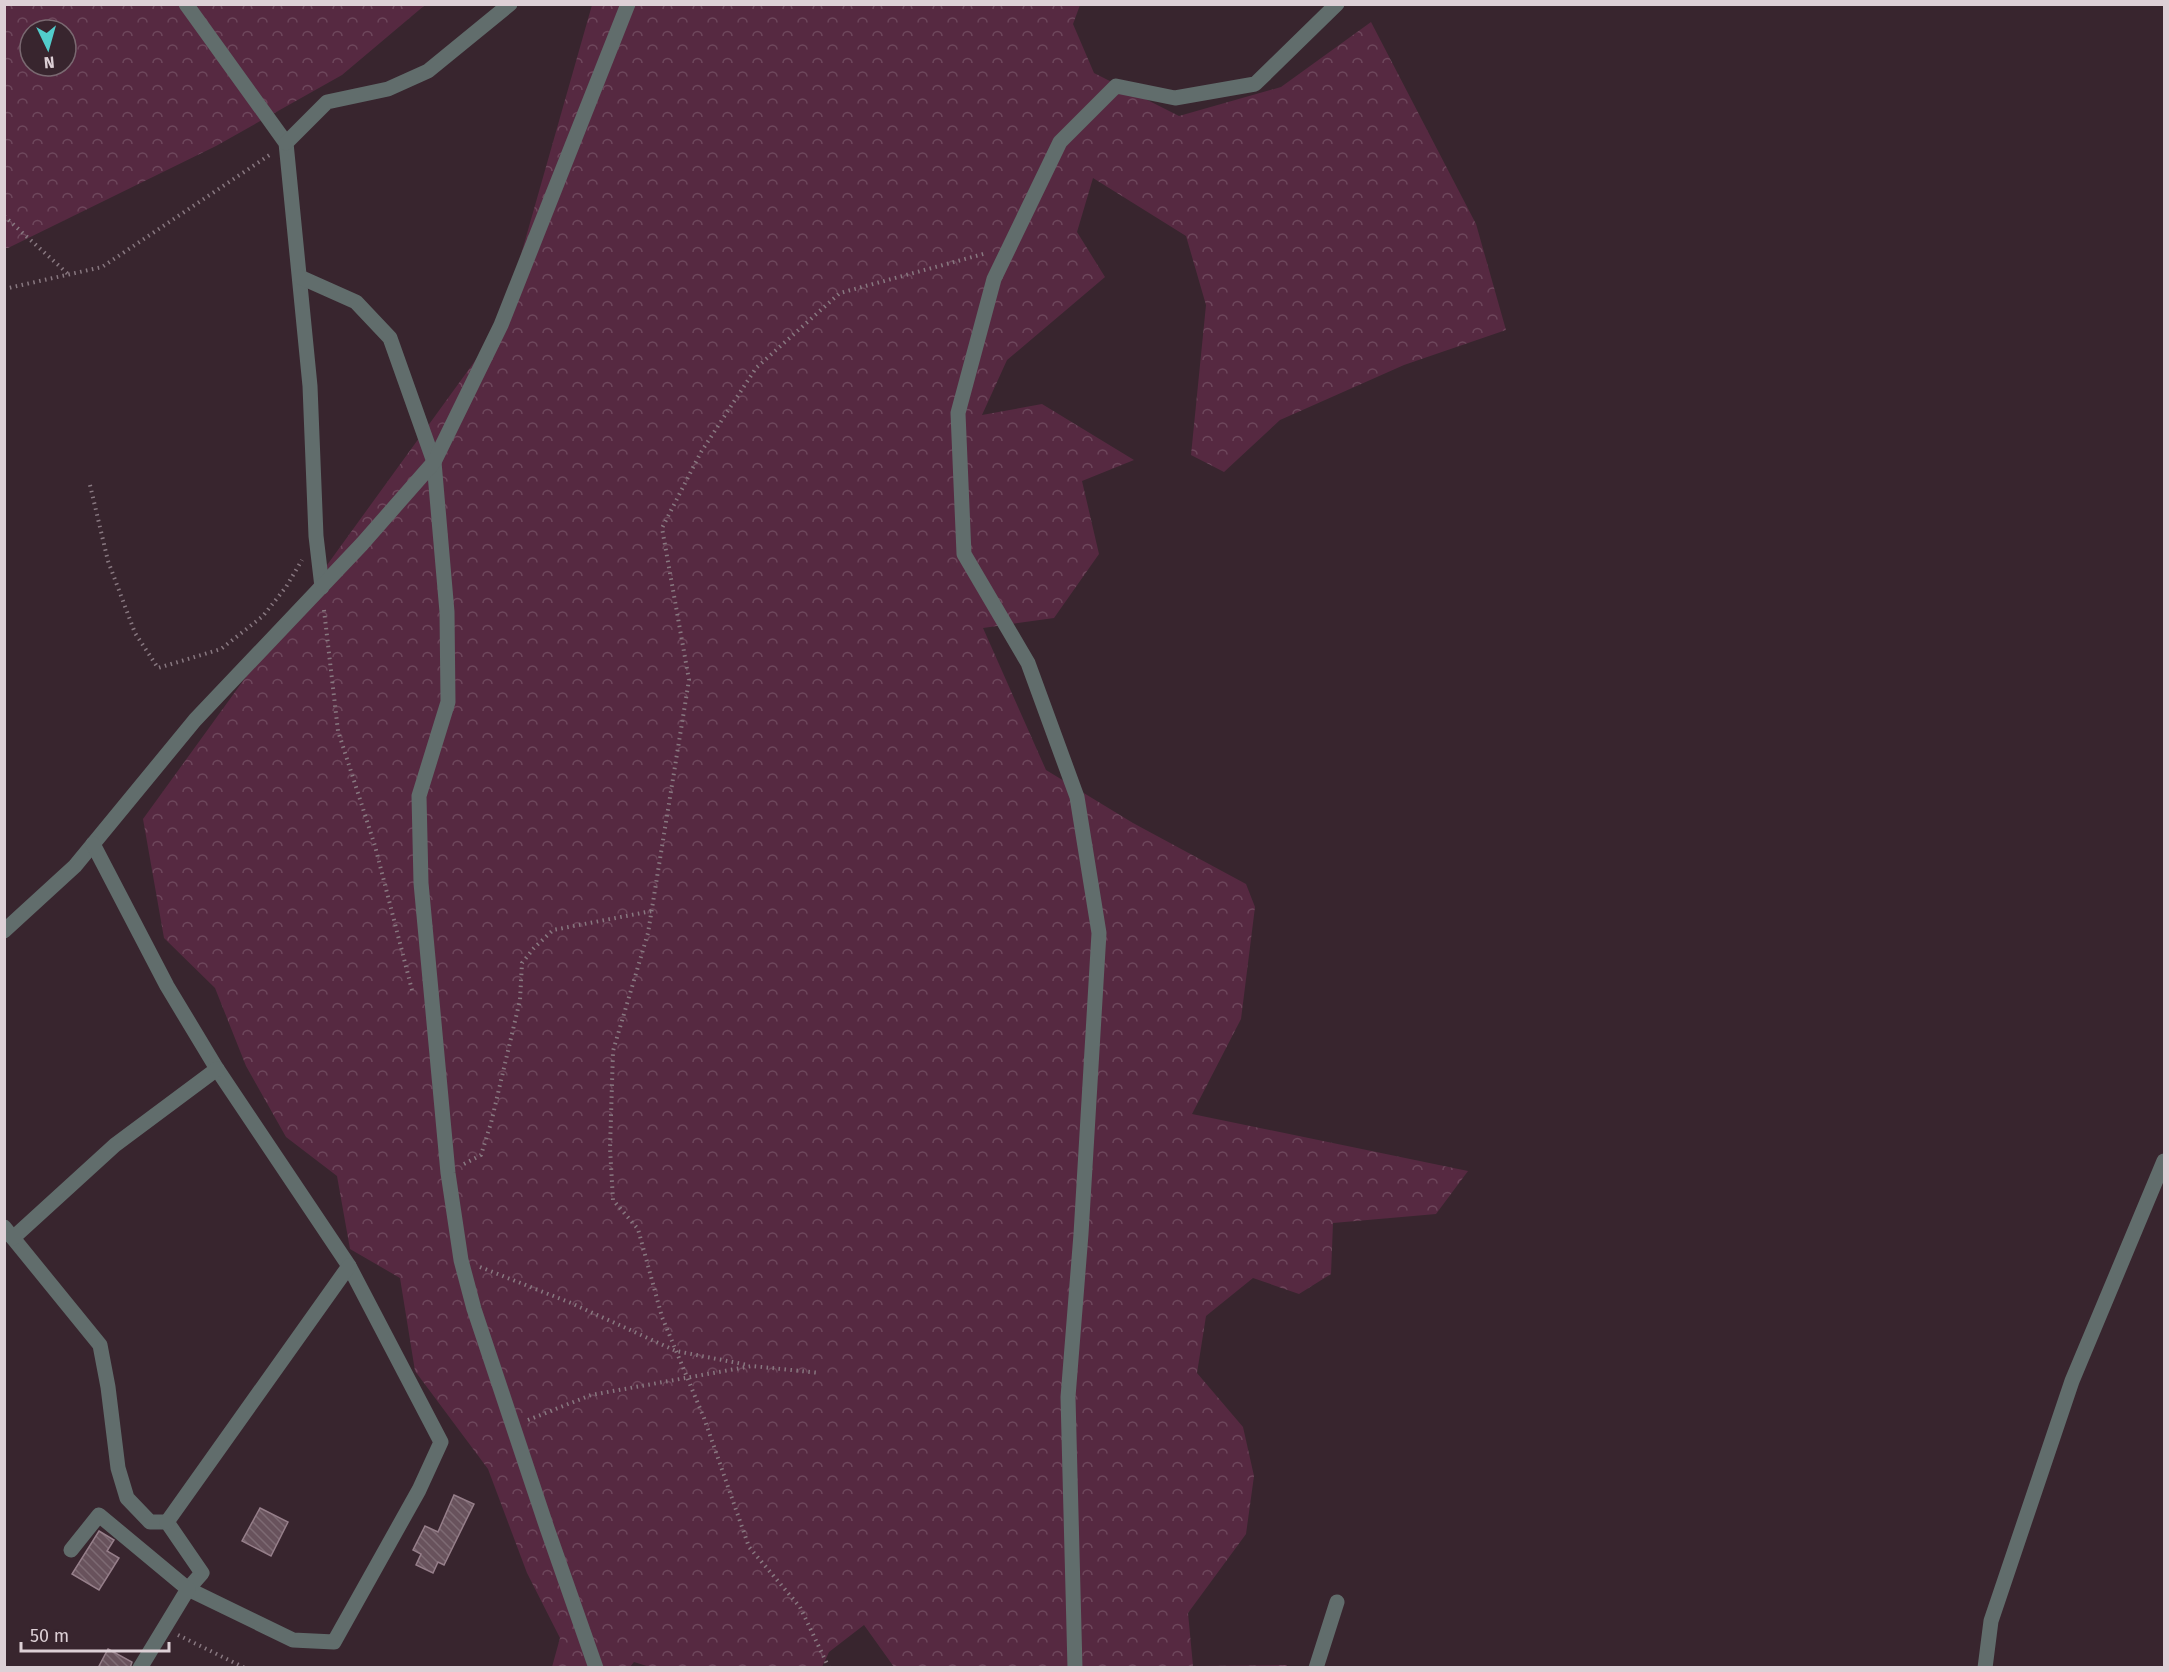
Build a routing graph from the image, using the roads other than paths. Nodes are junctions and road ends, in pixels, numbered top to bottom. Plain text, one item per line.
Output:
1 (186, 4) edge
2 (510, 4) edge
3 (628, 4) edge
4 (1336, 4) edge
5 (286, 143) junction
6 (300, 277) junction
7 (434, 462) junction
8 (322, 587) junction
9 (93, 844) junction
10 (4, 931) edge
11 (217, 1069) junction
12 (2164, 1161) edge
13 (9, 1233) edge
14 (349, 1266) junction
15 (167, 1522) junction
16 (70, 1550) dead end
17 (188, 1589) junction
18 (1337, 1602) dead end
19 (140, 1668) edge
20 (596, 1668) edge
21 (1075, 1668) edge
22 (1316, 1668) edge
23 (1985, 1668) edge

1 - 5 street
2 - 5 street
3 - 7 street
4 - 21 street
5 - 6 street
6 - 7 street
6 - 8 street
7 - 8 street
7 - 20 street
8 - 9 street
9 - 10 street
9 - 11 street
11 - 13 street
11 - 14 street
12 - 23 street
13 - 15 street
14 - 15 street
14 - 17 street
15 - 17 street
16 - 17 street
17 - 19 street
18 - 22 street

